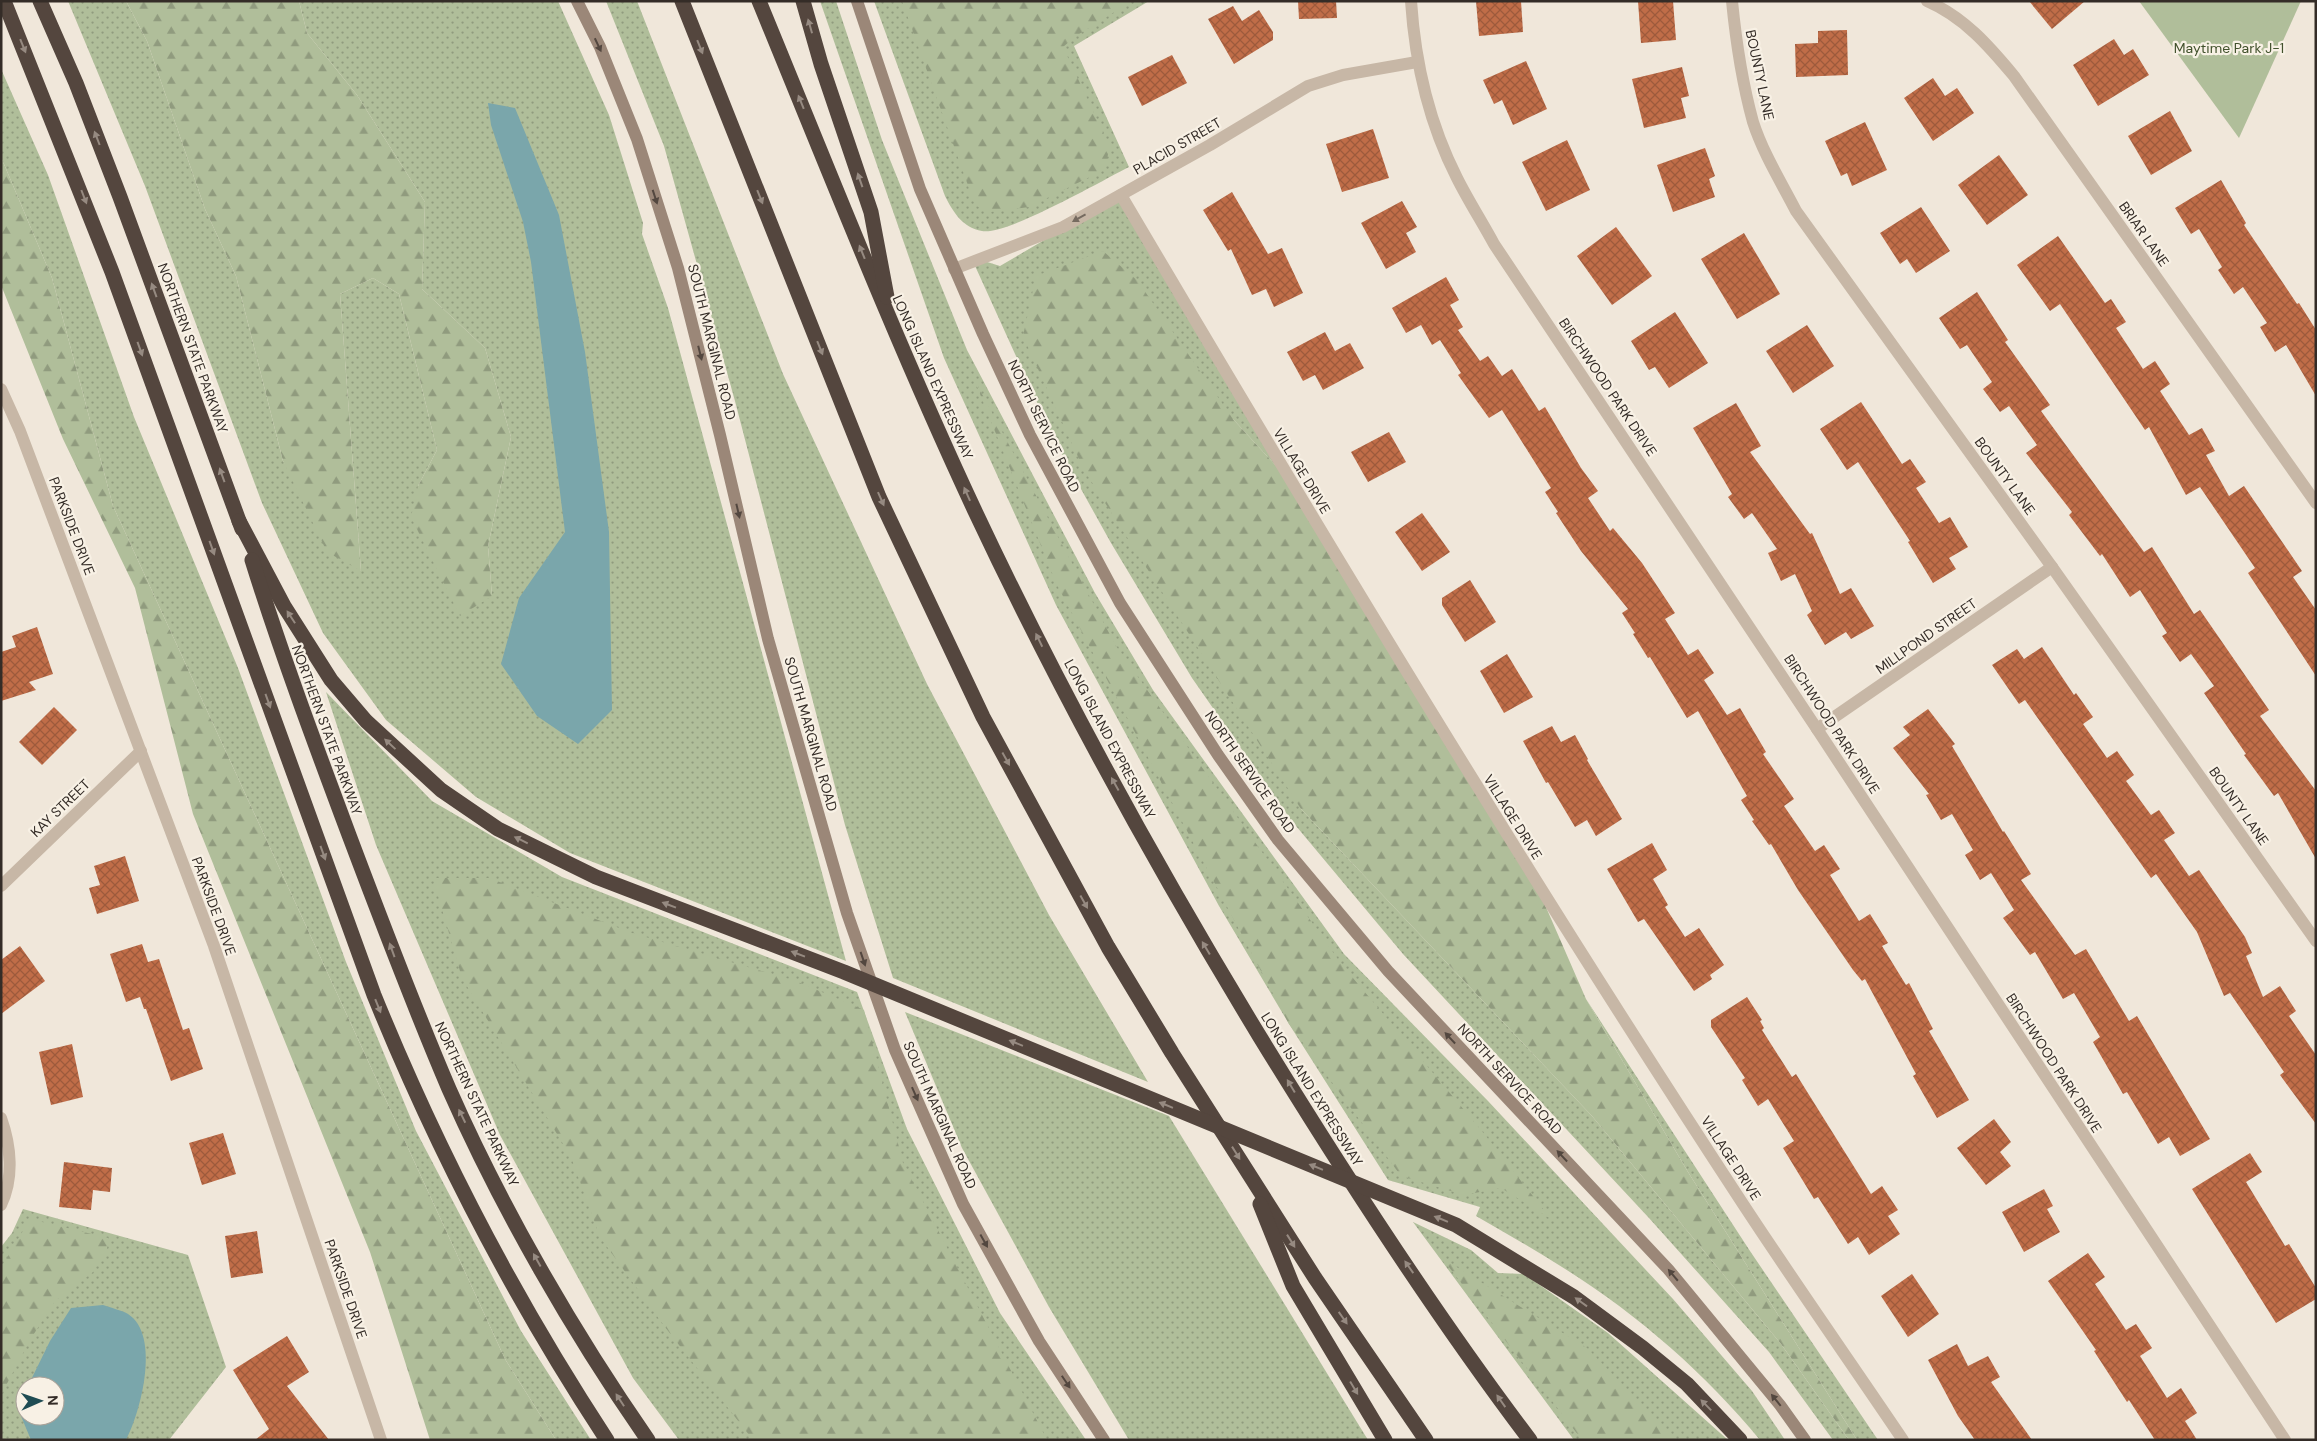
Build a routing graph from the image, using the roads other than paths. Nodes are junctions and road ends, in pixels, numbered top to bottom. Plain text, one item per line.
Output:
1 (4, 1) edge
2 (40, 1) edge
3 (49, 1) edge
4 (577, 1) edge
5 (682, 1) edge
6 (759, 1) edge
7 (803, 1) edge
8 (857, 1) edge
9 (1410, 1) edge
10 (1732, 1) edge
11 (1928, 1) edge
12 (64, 57) junction
13 (1417, 62) junction
14 (1121, 194) junction
15 (954, 269) junction
16 (893, 330) junction
17 (1, 389) edge
18 (2316, 503) edge
19 (239, 521) junction
20 (2052, 567) junction
21 (1817, 729) junction
22 (141, 750) junction
23 (1, 886) edge
24 (2316, 941) edge
25 (1, 1118) edge
26 (1246, 1170) junction
27 (1, 1205) edge
28 (381, 1440) edge
29 (607, 1440) edge
30 (648, 1440) edge
31 (1104, 1440) edge
32 (1385, 1440) edge
33 (1426, 1440) edge
34 (1530, 1440) edge
35 (1740, 1440) edge
36 (1805, 1440) edge
37 (1903, 1440) edge
38 (2284, 1440) edge

1 -> 29 highway
2 - 12 highway, NORTHERN STATE PARKWAY
3 - 12 highway
4 -> 31 main road, SOUTH MARGINAL ROAD
5 -> 26 highway
16 -> 6 highway, LONG ISLAND EXPRESSWAY
16 -> 7 highway
8 - 15 main road, NORTH SERVICE ROAD
9 - 13 street, BIRCHWOOD PARK DRIVE
10 - 20 street, BOUNTY LANE
11 - 18 street, BRIAR LANE
19 -> 12 highway, NORTHERN STATE PARKWAY
13 - 14 street, PLACID STREET
13 - 21 street, BIRCHWOOD PARK DRIVE
14 -> 15 street, PLACID STREET
14 - 37 street, VILLAGE DRIVE
36 -> 15 main road, NORTH SERVICE ROAD
34 -> 16 highway, LONG ISLAND EXPRESSWAY
17 - 22 street, PARKSIDE DRIVE
30 -> 19 highway, NORTHERN STATE PARKWAY
35 -> 19 highway
20 - 21 street, MILLPOND STREET
20 - 24 street, BOUNTY LANE
21 - 38 street, BIRCHWOOD PARK DRIVE
22 - 23 street, KAY STREET
22 - 28 street, PARKSIDE DRIVE
25 - 27 street
26 -> 32 highway
26 -> 33 highway

